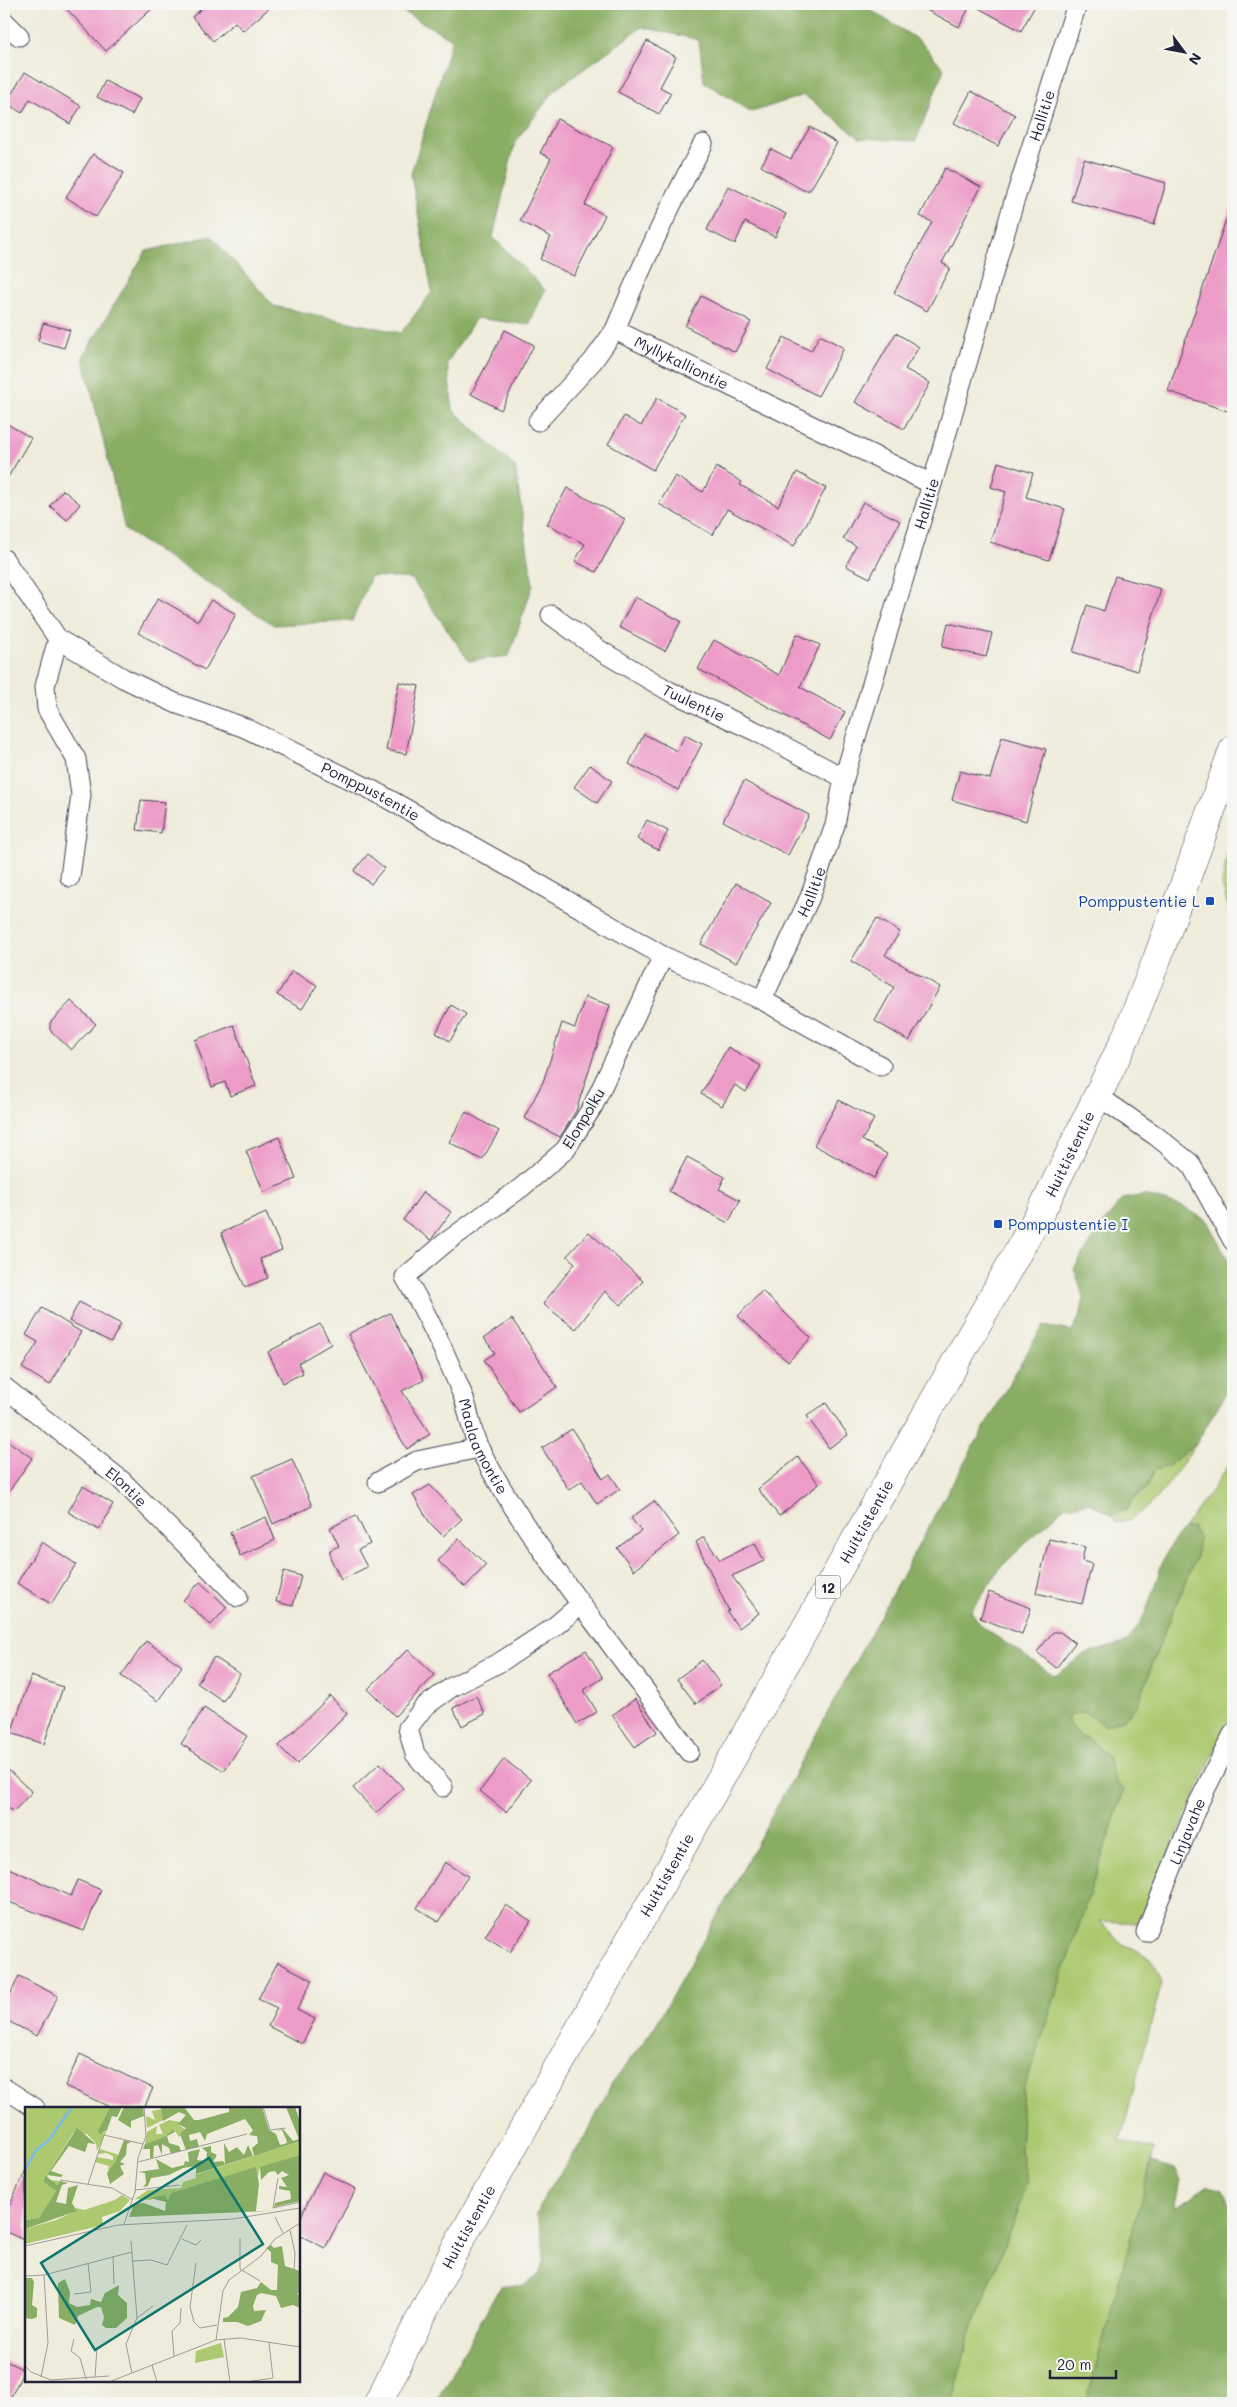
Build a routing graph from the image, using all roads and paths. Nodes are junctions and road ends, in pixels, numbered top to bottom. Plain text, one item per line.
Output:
1 (1077, 4) edge
2 (4, 21) edge
3 (19, 36) dead end
4 (703, 144) dead end
5 (616, 330) junction
6 (538, 421) dead end
7 (932, 484) junction
8 (4, 559) edge
9 (551, 615) dead end
10 (58, 640) junction
11 (1233, 750) edge
12 (844, 778) junction
13 (70, 876) dead end
14 (662, 956) junction
15 (762, 1000) junction
16 (881, 1066) dead end
17 (1098, 1096) junction
18 (1233, 1242) edge
19 (405, 1277) joint
20 (4, 1387) edge
21 (479, 1448) junction
22 (378, 1482) dead end
23 (238, 1597) dead end
24 (581, 1604) junction
25 (1233, 1734) edge
26 (689, 1752) dead end
27 (443, 1787) dead end
28 (1146, 1932) dead end
29 (4, 2088) edge
30 (33, 2107) edge
31 (378, 2403) edge

1 - 7 street, Hallitie
2 - 3 street
4 - 5 street, Myllykalliontie
5 - 6 street
5 - 7 street, Myllykalliontie
7 - 12 street, Hallitie
8 - 10 street, Pomppustentie
9 - 12 street, Tuulentie
10 - 13 street
10 - 14 street, Pomppustentie
11 - 17 highway, Huittistentie / 12
12 - 15 street, Hallitie
14 - 15 street, Pomppustentie
14 - 19 street, Elonpolku
15 - 16 street, Pomppustentie
17 - 18 street
17 - 31 highway, Huittistentie / 12
19 - 21 street, Maalaamontie
20 - 23 street, Elontie
21 - 22 street
21 - 24 street, Maalaamontie
24 - 26 street, Maalaamontie
24 - 27 street
25 - 28 street, Linjavahe
29 - 30 street

